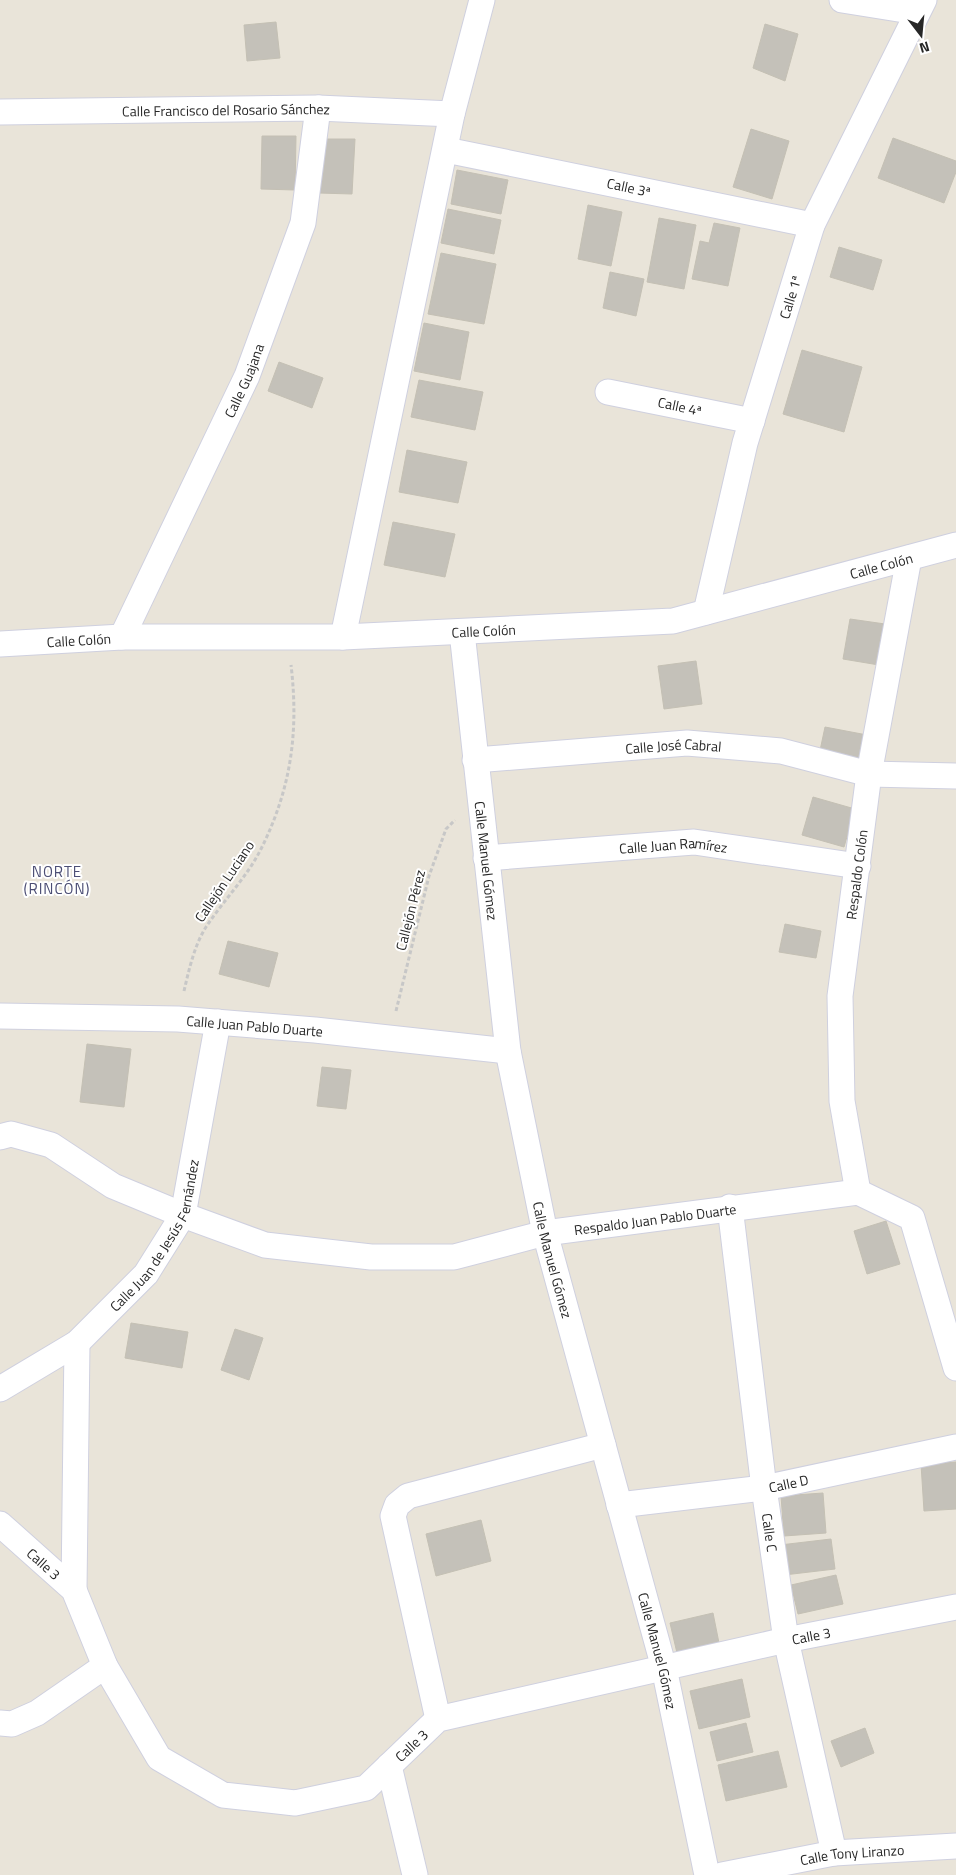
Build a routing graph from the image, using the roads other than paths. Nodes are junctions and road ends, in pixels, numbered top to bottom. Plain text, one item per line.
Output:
1 (482, 0) edge
2 (842, 0) edge
3 (921, 6) edge
4 (318, 108) junction
5 (0, 112) edge
6 (452, 114) junction
7 (446, 150) junction
8 (812, 225) junction
9 (608, 392) dead end
10 (752, 421) junction
11 (956, 546) edge
12 (909, 558) junction
13 (706, 612) junction
14 (462, 632) junction
15 (122, 637) junction
16 (343, 637) junction
17 (0, 644) edge
18 (476, 760) junction
19 (869, 774) junction
20 (956, 776) edge
21 (486, 858) junction
22 (858, 866) junction
23 (0, 1016) edge
24 (218, 1022) junction
25 (508, 1051) junction
26 (0, 1137) edge
27 (858, 1192) junction
28 (730, 1207) junction
29 (183, 1215) junction
30 (545, 1233) junction
31 (77, 1343) junction
32 (956, 1368) edge
33 (0, 1389) edge
34 (603, 1445) junction
35 (956, 1447) edge
36 (764, 1488) junction
37 (619, 1505) junction
38 (0, 1524) edge
39 (74, 1590) junction
40 (956, 1607) edge
41 (786, 1640) junction
42 (105, 1666) junction
43 (664, 1668) junction
44 (438, 1719) junction
45 (0, 1722) edge
46 (389, 1766) junction
47 (956, 1846) edge
48 (834, 1853) junction
49 (414, 1875) edge
50 (707, 1875) edge
51 (722, 1875) edge

1 - 6 street
2 - 3 street
3 - 8 street, Calle 1ª
4 - 5 street, Calle Francisco del Rosario Sánchez
4 - 6 street, Calle Francisco del Rosario Sánchez
4 - 15 street, Calle Guajana
6 - 7 street
7 - 8 street, Calle 3ª
7 - 16 street
8 - 10 street, Calle 1ª
9 - 10 street, Calle 4ª
10 - 13 street, Calle 1ª
11 - 12 street, Calle Colón
12 - 13 street, Calle Colón
12 - 19 street, Respaldo Colón
13 - 14 street, Calle Colón
14 - 16 street, Calle Colón
14 - 18 street, Calle Manuel Gómez
15 - 16 street, Calle Colón
15 - 17 street, Calle Colón
18 - 19 street, Calle José Cabral
18 - 21 street, Calle Manuel Gómez
19 - 20 street, Calle José Cabral
19 - 22 street, Respaldo Colón
21 - 22 street, Calle Juan Ramírez
21 - 25 street, Calle Manuel Gómez
22 - 27 street, Respaldo Colón
23 - 24 street, Calle Juan Pablo Duarte
24 - 25 street, Calle Juan Pablo Duarte
24 - 29 street, Calle Juan de Jesús Fernández
25 - 30 street, Calle Manuel Gómez
26 - 29 street, Respaldo Juan Pablo Duarte
27 - 28 street, Respaldo Juan Pablo Duarte
27 - 32 street
28 - 30 street, Respaldo Juan Pablo Duarte
28 - 36 street, Calle C
29 - 30 street, Respaldo Juan Pablo Duarte
29 - 31 street, Calle Juan de Jesús Fernández
30 - 34 street, Calle Manuel Gómez
31 - 33 street, Calle Juan de Jesús Fernández
31 - 39 street
34 - 37 street, Calle Manuel Gómez
34 - 44 street
35 - 36 street, Calle D
36 - 37 street, Calle D
36 - 41 street, Calle C
37 - 43 street, Calle Manuel Gómez
38 - 39 street, Calle 3
39 - 42 street, Calle 3
40 - 41 street, Calle 3
41 - 43 street, Calle 3
41 - 48 street, Calle C
42 - 45 street
42 - 46 street, Calle 3
43 - 44 street, Calle 3
43 - 50 street, Calle Manuel Gómez
44 - 46 street, Calle 3
46 - 49 street
47 - 48 street, Calle Tony Liranzo
48 - 51 street, Calle Tony Liranzo

